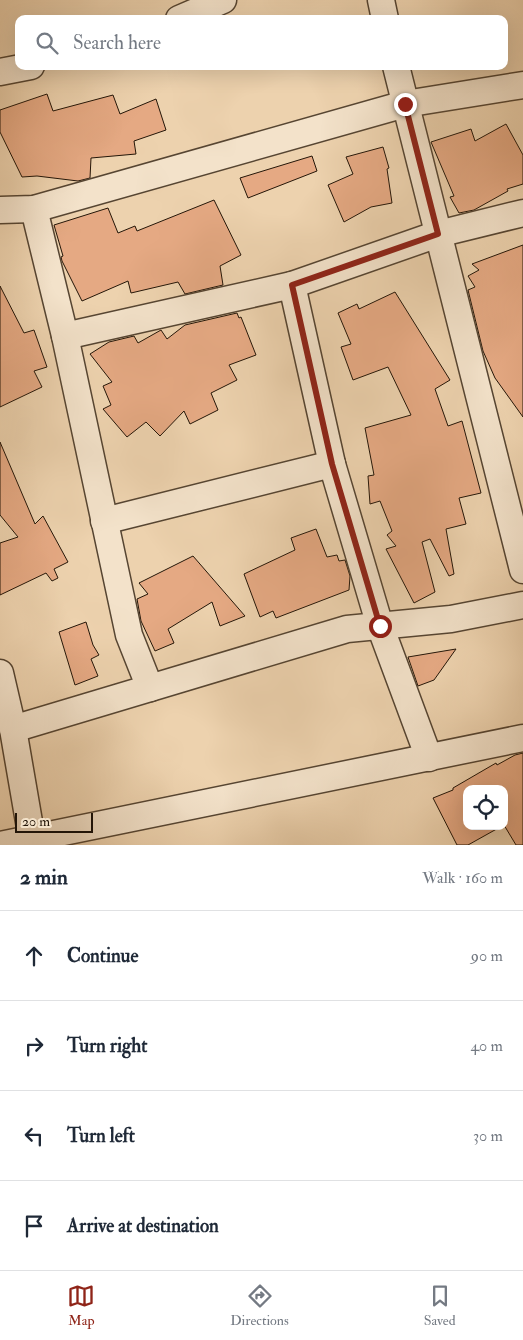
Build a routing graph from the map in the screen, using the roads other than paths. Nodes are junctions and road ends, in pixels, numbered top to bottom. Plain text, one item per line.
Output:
1 (223, 0) edge
2 (381, 0) edge
3 (188, 15) edge
4 (384, 15) edge
5 (15, 69) edge
6 (397, 70) edge
7 (0, 72) edge
8 (523, 85) edge
9 (405, 104) junction
10 (34, 209) junction
11 (0, 210) edge
12 (523, 213) edge
13 (438, 234) junction
14 (292, 285) junction
15 (65, 336) junction
16 (332, 464) junction
17 (104, 521) junction
18 (523, 570) edge
19 (523, 605) edge
20 (380, 626) junction
21 (0, 673) edge
22 (150, 688) junction
23 (13, 730) junction
24 (523, 738) edge
25 (429, 758) junction
26 (32, 842) edge
27 (0, 845) edge

1 - 3 street
2 - 4 street
5 - 7 street
6 - 9 street
8 - 9 street
9 - 10 street
9 - 13 street
10 - 11 street
10 - 15 street
12 - 13 street
13 - 14 street
13 - 18 street
14 - 15 street
14 - 16 street
15 - 17 street
16 - 17 street
16 - 20 street
17 - 22 street
19 - 20 street
20 - 22 street
20 - 25 street
21 - 23 street
22 - 23 street
23 - 26 street
24 - 25 street
25 - 26 street
26 - 27 street

